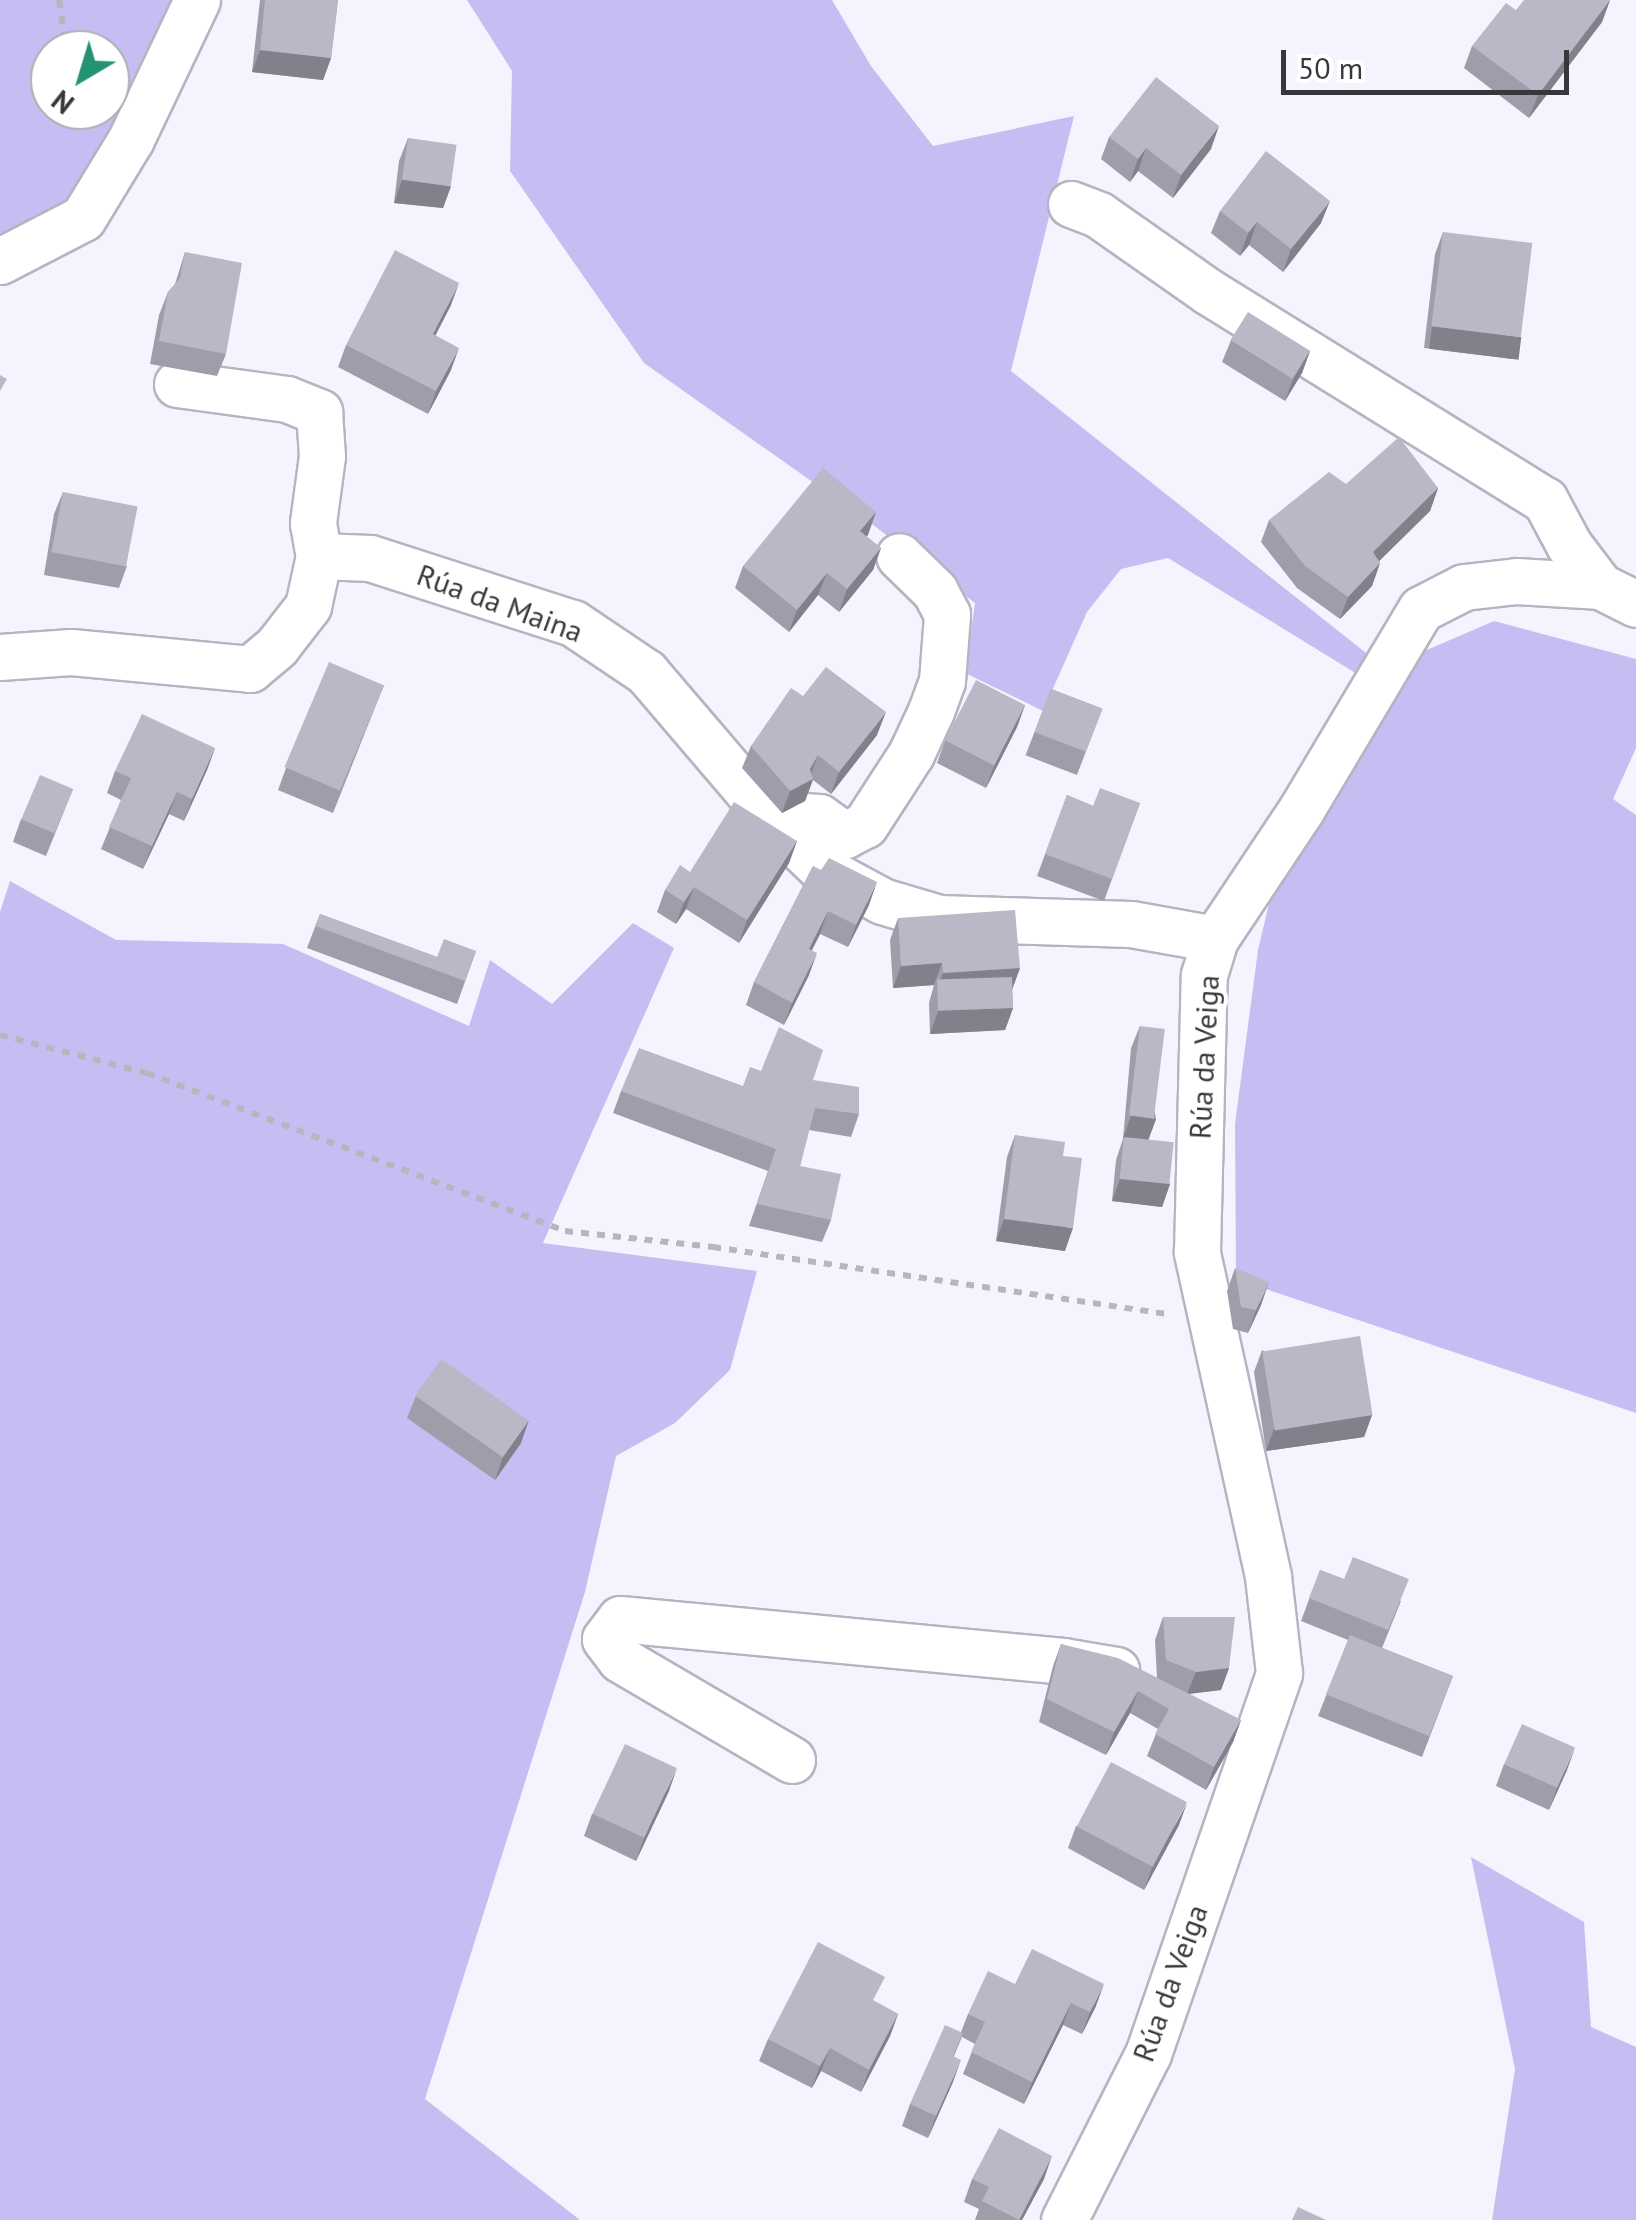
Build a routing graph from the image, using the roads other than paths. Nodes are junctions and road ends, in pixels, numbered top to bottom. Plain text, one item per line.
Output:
1 (196, 0) edge
2 (1070, 204) dead end
3 (0, 261) edge
4 (176, 384) dead end
5 (318, 556) junction
6 (899, 556) dead end
7 (1618, 595) edge
8 (0, 657) edge
9 (780, 829) junction
10 (1215, 939) junction
11 (1158, 1690) edge
12 (792, 1760) dead end
13 (1064, 2220) edge

1 - 3 street
2 - 7 street
4 - 5 street
5 - 8 street
5 - 9 street, Rúa da Maina
6 - 9 street
7 - 10 street, Rúa da Veiga
9 - 10 street, Rúa da Maina
10 - 13 street, Rúa da Veiga
11 - 12 street

